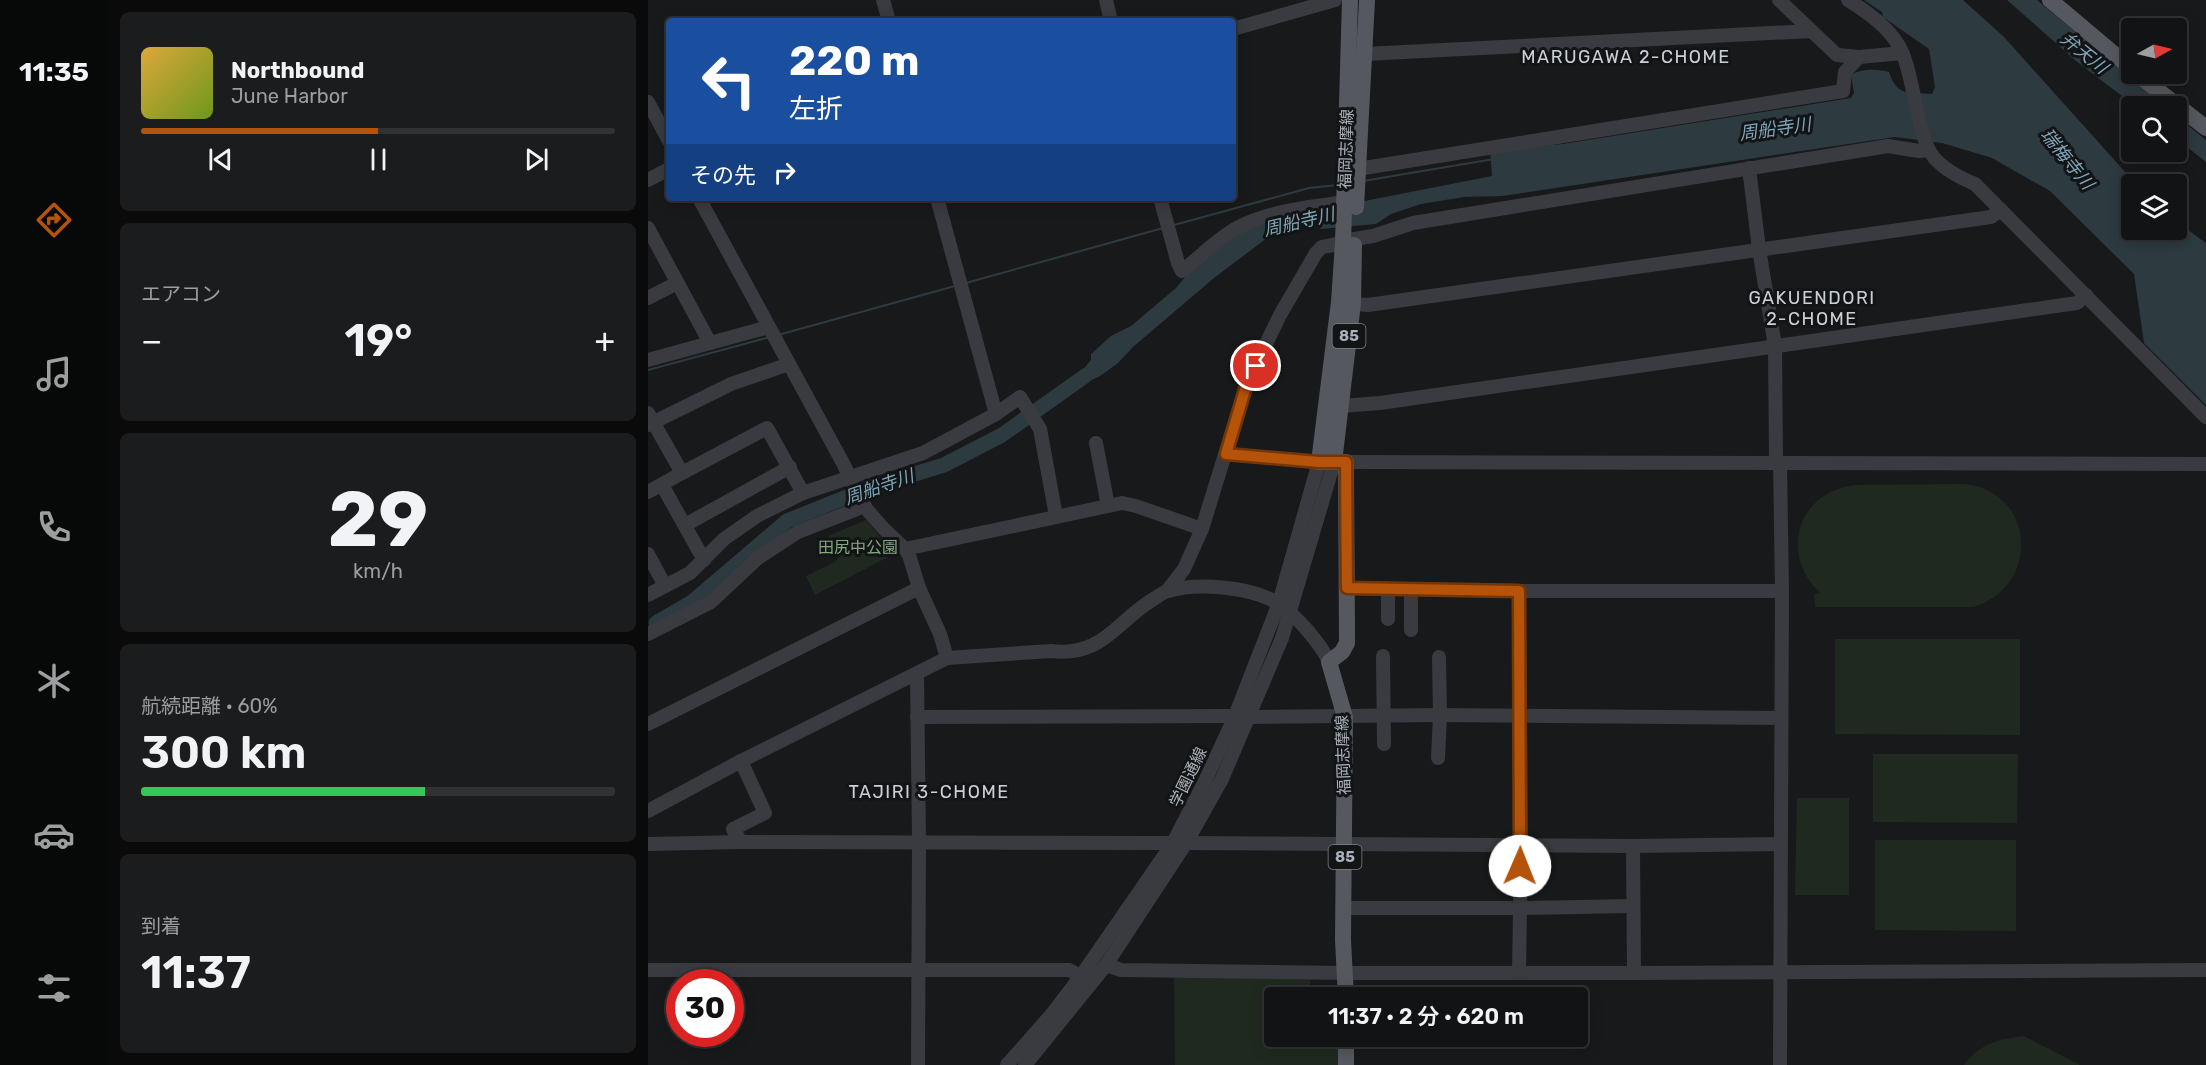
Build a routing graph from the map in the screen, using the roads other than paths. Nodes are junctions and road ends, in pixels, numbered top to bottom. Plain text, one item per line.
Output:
1 (883, 0) edge
2 (1106, 0) edge
3 (1335, 0) edge
4 (1350, 0) edge
5 (1367, 0) edge
6 (1779, 0) edge
7 (1848, 0) edge
8 (2050, 0) edge
9 (888, 18) edge
10 (1110, 18) edge
11 (1236, 28) edge
12 (1812, 31) junction
13 (1349, 48) junction
14 (1902, 52) junction
15 (1365, 54) junction
16 (1859, 57) junction
17 (2121, 60) edge
18 (2150, 84) edge
19 (650, 109) edge
20 (2206, 128) edge
21 (666, 136) edge
22 (1928, 150) junction
23 (1749, 168) junction
24 (666, 170) edge
25 (1352, 171) junction
26 (648, 180) edge
27 (701, 201) edge
28 (938, 201) edge
29 (1161, 201) edge
30 (1345, 202) junction
31 (2001, 210) junction
32 (648, 228) edge
33 (1350, 239) junction
34 (1759, 249) junction
35 (677, 284) junction
36 (2086, 295) junction
37 (648, 298) edge
38 (1346, 303) junction
39 (769, 327) junction
40 (710, 343) junction
41 (1775, 346) junction
42 (648, 360) edge
43 (789, 364) junction
44 (1341, 406) junction
45 (996, 414) junction
46 (2206, 417) edge
47 (650, 420) edge
48 (1096, 443) dead end
49 (1226, 454) junction
50 (1333, 462) junction
51 (1778, 463) junction
52 (2206, 464) edge
53 (790, 467) junction
54 (682, 473) junction
55 (850, 478) junction
56 (662, 484) junction
57 (648, 492) edge
58 (803, 493) junction
59 (864, 505) junction
60 (1108, 506) junction
61 (1056, 516) junction
62 (686, 525) junction
63 (1202, 529) junction
64 (905, 549) junction
65 (648, 554) edge
66 (704, 560) junction
67 (665, 586) junction
68 (919, 588) junction
69 (1347, 588) junction
70 (1388, 588) junction
71 (1412, 589) junction
72 (1167, 591) junction
73 (1519, 591) junction
74 (1782, 591) junction
75 (648, 595) edge
76 (1284, 607) junction
77 (1388, 619) dead end
78 (1411, 630) dead end
79 (648, 634) edge
80 (1383, 656) dead end
81 (1439, 657) dead end
82 (947, 658) junction
83 (1329, 662) junction
84 (917, 675) junction
85 (1440, 715) junction
86 (1235, 716) junction
87 (1383, 716) junction
88 (917, 717) junction
89 (1250, 717) junction
90 (1345, 717) junction
91 (1520, 717) junction
92 (1781, 718) junction
93 (648, 724) edge
94 (1384, 744) dead end
95 (1438, 758) dead end
96 (741, 761) junction
97 (648, 811) edge
98 (741, 842) junction
99 (919, 842) junction
100 (1180, 843) junction
101 (648, 844) edge
102 (1521, 844) junction
103 (1781, 844) junction
104 (1345, 845) junction
105 (1633, 846) junction
106 (1632, 906) junction
107 (1344, 908) junction
108 (1520, 908) junction
109 (1106, 965) junction
110 (648, 970) edge
111 (919, 970) junction
112 (2206, 970) edge
113 (1780, 971) junction
114 (1346, 973) junction
115 (1519, 973) junction
116 (1634, 973) junction
117 (1081, 976) junction
118 (1346, 987) edge
119 (1346, 1047) edge
120 (918, 1065) edge
121 (1007, 1065) edge
122 (1026, 1065) edge
123 (1346, 1065) edge
124 (1780, 1065) edge

1 - 9 street
2 - 10 street
3 - 11 street
4 - 13 main road, 福岡志摩線 / 85
5 - 15 main road, 福岡志摩線 / 85
6 - 12 street
7 - 14 street
8 - 17 main road
12 - 15 street
12 - 16 street
13 - 15 street
13 - 25 main road, 福岡志摩線 / 85
14 - 16 street
14 - 22 street
15 - 25 main road, 福岡志摩線 / 85
16 - 25 street
18 - 20 main road
19 - 21 street
22 - 23 street
22 - 31 street
23 - 33 street
23 - 34 street
24 - 26 street
25 - 30 main road, 福岡志摩線 / 85
25 - 33 main road, 85
27 - 39 street
28 - 45 street
29 - 30 street
30 - 33 main road, 福岡志摩線 / 85
31 - 34 street
31 - 36 street
32 - 35 street
33 - 38 main road, 福岡志摩線 / 85
33 - 49 street
34 - 38 street
34 - 41 street
35 - 37 street
35 - 40 street
36 - 41 street
36 - 46 street
38 - 44 main road, 福岡志摩線 / 85
38 - 50 main road, 福岡志摩線 / 85
39 - 40 street
39 - 43 street
40 - 42 street
41 - 44 street
41 - 51 street
43 - 47 street
43 - 55 street
44 - 50 main road, 福岡志摩線 / 85
45 - 55 street
45 - 61 street
47 - 54 street
48 - 60 street
49 - 50 street
49 - 63 street
50 - 51 street
50 - 69 main road, 福岡志摩線 / 85
50 - 76 street, 学園通線
51 - 52 street
51 - 74 street
53 - 54 street
53 - 58 street
53 - 62 street
54 - 56 street
55 - 58 street
55 - 59 street
56 - 57 street
56 - 62 street
58 - 66 street
59 - 64 street
59 - 79 street
60 - 61 street
60 - 63 street
61 - 64 street
62 - 66 street
63 - 72 street
64 - 68 street
65 - 67 street
66 - 67 street
67 - 75 street
68 - 82 street
68 - 93 street
69 - 70 street
69 - 83 main road, 福岡志摩線 / 85
70 - 71 street
70 - 77 street
71 - 73 street
71 - 78 street
72 - 76 street
72 - 82 street
73 - 74 street
73 - 91 street
74 - 92 street
76 - 83 street
76 - 86 street, 学園通線
76 - 89 street, 学園通線
80 - 87 street
81 - 85 street
82 - 84 street
83 - 90 main road, 福岡志摩線 / 85
84 - 88 street
84 - 96 street
85 - 87 street
85 - 91 street
85 - 95 street
86 - 88 street
86 - 100 street, 学園通線
87 - 90 street
87 - 94 street
88 - 99 street
89 - 90 street
89 - 100 street, 学園通線
90 - 104 main road, 福岡志摩線 / 85
91 - 92 street
91 - 102 street
92 - 103 street
96 - 97 street
96 - 98 street
98 - 99 street
98 - 101 street
99 - 100 street
99 - 111 street
100 - 104 street
100 - 109 street, 学園通線
100 - 117 street, 学園通線
102 - 104 street
102 - 105 street
102 - 108 street
103 - 105 street
103 - 113 street
104 - 107 main road, 福岡志摩線 / 85
105 - 106 street
106 - 108 street
106 - 116 street
107 - 108 street
107 - 114 main road, 福岡志摩線 / 85
108 - 115 street
109 - 114 street
109 - 122 street, 学園通線
110 - 111 street
111 - 117 street
111 - 120 street
112 - 113 street
113 - 116 street
113 - 124 street
114 - 115 street
114 - 118 main road, 福岡志摩線 / 85
115 - 116 street
117 - 121 street, 学園通線
119 - 123 main road

